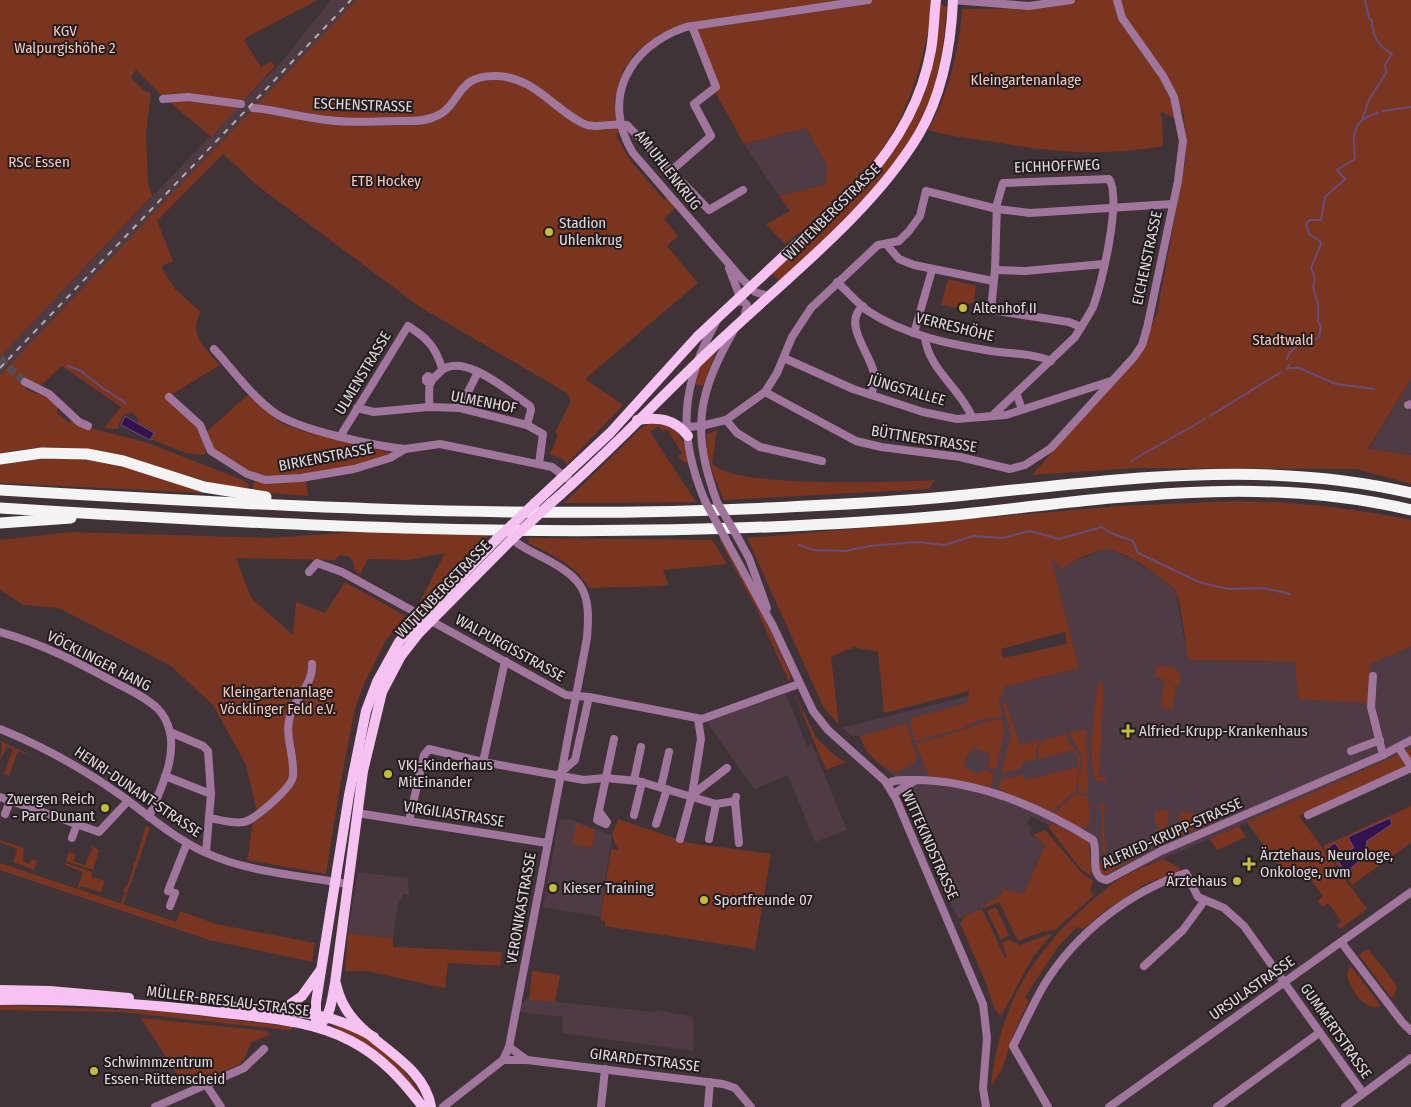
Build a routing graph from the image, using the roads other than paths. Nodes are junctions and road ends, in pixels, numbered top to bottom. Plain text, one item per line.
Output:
1 (868, 0) edge
2 (936, 0) edge
3 (953, 0) edge
4 (1071, 0) edge
5 (1117, 0) edge
6 (692, 26) junction
7 (163, 100) dead end
8 (241, 104) dead end
9 (253, 108) dead end
10 (620, 124) junction
11 (672, 170) junction
12 (743, 190) dead end
13 (1172, 204) junction
14 (1114, 207) junction
15 (997, 209) junction
16 (886, 244) junction
17 (728, 263) junction
18 (1104, 264) junction
19 (932, 270) junction
20 (995, 270) junction
21 (993, 280) junction
22 (837, 282) junction
23 (750, 287) junction
24 (768, 296) junction
25 (737, 300) junction
26 (863, 306) junction
27 (718, 320) junction
28 (741, 322) junction
29 (1081, 328) junction
30 (914, 333) junction
31 (925, 337) junction
32 (214, 349) dead end
33 (784, 358) junction
34 (1051, 361) junction
35 (695, 365) junction
36 (442, 368) junction
37 (478, 372) junction
38 (1113, 380) junction
39 (25, 382) tunnel mouth
40 (765, 392) junction
41 (1017, 394) junction
42 (871, 395) junction
43 (169, 397) dead end
44 (1020, 404) dead end
45 (429, 407) junction
46 (357, 408) junction
47 (460, 408) junction
48 (992, 416) junction
49 (972, 417) junction
50 (637, 420) junction
51 (726, 420) junction
52 (527, 425) junction
53 (88, 426) dead end
54 (701, 426) junction
55 (688, 431) junction
56 (341, 435) junction
57 (405, 449) junction
58 (0, 459) edge
59 (822, 461) dead end
60 (539, 464) junction
61 (1000, 469) joint
62 (565, 475) junction
63 (573, 484) junction
64 (0, 490) edge
65 (1411, 493) edge
66 (312, 505) junction
67 (0, 508) edge
68 (1411, 510) edge
69 (118, 515) junction
70 (0, 524) edge
71 (512, 539) junction
72 (309, 572) dead end
73 (427, 618) junction
74 (773, 626) junction
75 (0, 632) edge
76 (505, 661) junction
77 (312, 664) dead end
78 (1373, 676) dead end
79 (799, 684) junction
80 (577, 696) junction
81 (589, 697) junction
82 (698, 719) junction
83 (0, 729) edge
84 (170, 732) junction
85 (614, 739) dead end
86 (1380, 740) junction
87 (1411, 740) edge
88 (641, 746) dead end
89 (1399, 748) junction
90 (1351, 751) dead end
91 (669, 752) dead end
92 (1383, 755) junction
93 (483, 762) junction
94 (1411, 767) edge
95 (727, 768) dead end
96 (559, 774) junction
97 (165, 776) junction
98 (605, 778) junction
99 (916, 780) junction
100 (638, 781) junction
101 (887, 784) junction
102 (664, 788) junction
103 (211, 794) junction
104 (893, 794) junction
105 (692, 795) junction
106 (0, 797) edge
107 (10, 801) junction
108 (128, 801) junction
109 (716, 804) junction
110 (599, 812) dead end
111 (357, 813) junction
112 (5, 814) dead end
113 (634, 814) dead end
114 (1308, 816) dead end
115 (149, 817) junction
116 (210, 818) junction
117 (409, 821) junction
118 (77, 824) junction
119 (656, 824) dead end
120 (72, 838) dead end
121 (680, 838) dead end
122 (709, 839) dead end
123 (186, 843) junction
124 (546, 843) junction
125 (738, 843) dead end
126 (206, 852) junction
127 (336, 882) junction
128 (347, 884) junction
129 (1411, 892) edge
130 (1205, 900) junction
131 (170, 906) dead end
132 (1341, 942) junction
133 (1144, 966) dead end
134 (322, 968) junction
135 (1284, 982) junction
136 (335, 983) junction
137 (0, 990) edge
138 (0, 1000) edge
139 (282, 1010) junction
140 (315, 1013) junction
141 (327, 1016) junction
142 (316, 1027) junction
143 (1411, 1031) edge
144 (1320, 1032) junction
145 (374, 1037) junction
146 (509, 1047) junction
147 (264, 1049) dead end
148 (1411, 1058) edge
149 (503, 1060) junction
150 (527, 1060) junction
151 (604, 1069) junction
152 (710, 1082) junction
153 (207, 1086) junction
154 (1363, 1094) junction
155 (155, 1107) edge
156 (221, 1107) edge
157 (423, 1107) edge
158 (431, 1107) edge
159 (443, 1107) edge
160 (601, 1107) edge
161 (708, 1107) edge
162 (751, 1107) edge
163 (986, 1107) edge
164 (1048, 1107) edge
165 (1109, 1107) edge
166 (1217, 1107) edge
167 (1345, 1107) edge

1 - 6 street, AM UHLENKRUG
2 - 23 main road, WITTENBERGSTRASSE
3 - 4 street
3 - 24 main road, WITTENBERGSTRASSE
5 - 13 street, EICHENSTRASSE
6 - 10 street, AM UHLENKRUG
6 - 11 street
7 - 8 street
9 - 10 street, ESCHENSTRASSE
10 - 11 street
10 - 17 street, AM UHLENKRUG
11 - 12 street
13 - 14 street
13 - 38 street, EICHENSTRASSE
14 - 15 street
14 - 15 street, EICHHOFFWEG
14 - 18 street
15 - 16 street
15 - 20 street
16 - 19 street
16 - 22 street
17 - 23 street, AM UHLENKRUG
17 - 25 street, AM UHLENKRUG
18 - 20 street
18 - 29 street
19 - 21 street
19 - 30 street
20 - 21 street
21 - 29 street
22 - 26 street, VERRESHÖHE
22 - 33 street
23 - 24 street, AM UHLENKRUG
23 - 25 main road, WITTENBERGSTRASSE
24 - 28 main road, WITTENBERGSTRASSE
25 - 27 main road, WITTENBERGSTRASSE
25 - 28 street
26 - 30 street, VERRESHÖHE
26 - 42 street
27 - 35 street, WITTEKINDSTRASSE
27 - 62 main road, WITTENBERGSTRASSE
28 - 35 main road, WITTENBERGSTRASSE
28 - 54 street, WITTEKINDSTRASSE
29 - 34 street
30 - 31 street, VERRESHÖHE
31 - 34 street, VERRESHÖHE
31 - 49 street
32 - 56 street, ULMENSTRASSE
33 - 40 street
33 - 42 street, JÜNGSTALLEE
34 - 41 street
35 - 50 main road, WITTENBERGSTRASSE
35 - 55 street, WITTEKINDSTRASSE
36 - 37 street
36 - 45 street
36 - 46 street, ULMENSTRASSE
37 - 47 street
37 - 52 street
38 - 48 street, JÜNGSTALLEE
38 - 61 street, EICHENSTRASSE
39 - 53 street
40 - 51 street
40 - 61 street, BÜTTNERSTRASSE
41 - 44 street
41 - 48 street
42 - 49 street, JÜNGSTALLEE
43 - 57 street, BIRKENSTRASSE
45 - 46 street, ULMENHOF
45 - 47 street, ULMENHOF
46 - 56 street, ULMENSTRASSE
47 - 52 street, ULMENHOF
48 - 49 street, JÜNGSTALLEE
50 - 55 main road
50 - 63 main road, WITTENBERGSTRASSE
51 - 54 street
51 - 59 street
52 - 60 street, ULMENHOF
54 - 55 street
54 - 74 street, WITTEKINDSTRASSE, bridge
55 - 74 street, WITTEKINDSTRASSE, bridge
56 - 57 street, ULMENSTRASSE
57 - 60 street, BIRKENSTRASSE
58 - 66 highway
60 - 62 street, BIRKENSTRASSE
62 - 63 street, BIRKENSTRASSE
62 - 73 main road, WITTENBERGSTRASSE, bridge
63 - 71 main road, WITTENBERGSTRASSE, bridge
64 - 66 highway
65 - 66 highway
67 - 69 highway
68 - 69 highway
69 - 70 highway
71 - 73 main road, WITTENBERGSTRASSE
71 - 80 street, VERONIKASTRASSE
72 - 73 street, WALPURGISSTRASSE
73 - 76 street, WALPURGISSTRASSE
73 - 111 main road, WITTENBERGSTRASSE
73 - 127 main road, WITTENBERGSTRASSE
74 - 79 street, WITTEKINDSTRASSE
75 - 84 street, VÖCKLINGER HANG
76 - 80 street, WALPURGISSTRASSE
76 - 93 street
77 - 116 street
78 - 86 street
79 - 82 street
79 - 101 street, WITTEKINDSTRASSE
80 - 81 street, WALPURGISSTRASSE
80 - 96 street, VERONIKASTRASSE
81 - 82 street, WALPURGISSTRASSE
81 - 96 street
82 - 105 street
83 - 108 street, HENRI-DUNANT-STRASSE
84 - 97 street, VÖCKLINGER HANG
84 - 103 street, HENRI-DUNANT-STRASSE
85 - 98 street
86 - 90 street
86 - 92 street
87 - 89 street, ALFRIED-KRUPP-STRASSE
88 - 100 street
89 - 92 street, ALFRIED-KRUPP-STRASSE
89 - 94 street
91 - 102 street
92 - 99 street, ALFRIED-KRUPP-STRASSE
93 - 96 street
93 - 117 street
94 - 114 street
95 - 105 street
96 - 98 street
96 - 124 street, VERONIKASTRASSE
97 - 103 street
97 - 115 street, VÖCKLINGER HANG
98 - 100 street
98 - 110 street
99 - 101 street, ALFRIED-KRUPP-STRASSE
99 - 104 street
100 - 102 street
100 - 113 street
101 - 104 street, WITTEKINDSTRASSE
102 - 105 street
102 - 119 street
103 - 116 street, HENRI-DUNANT-STRASSE
104 - 163 street, WITTEKINDSTRASSE
105 - 109 street
105 - 121 street
106 - 107 street
107 - 112 street
107 - 118 street
108 - 115 street, HENRI-DUNANT-STRASSE
108 - 118 street
109 - 122 street
109 - 125 street
111 - 117 street, VIRGILIASTRASSE
111 - 128 main road, WITTENBERGSTRASSE
115 - 123 street, HENRI-DUNANT-STRASSE
116 - 126 street, HENRI-DUNANT-STRASSE
117 - 124 street, VIRGILIASTRASSE
118 - 120 street
123 - 126 street, HENRI-DUNANT-STRASSE
123 - 131 street
124 - 146 street, VERONIKASTRASSE
126 - 127 street, HENRI-DUNANT-STRASSE
127 - 128 street, HENRI-DUNANT-STRASSE
127 - 134 main road, WITTENBERGSTRASSE
128 - 136 main road, WITTENBERGSTRASSE
129 - 132 street, URSULASTRASSE
130 - 133 street
130 - 135 street, GUMMERTSTRASSE
130 - 164 street, GUMMERTSTRASSE
132 - 135 street, URSULASTRASSE
132 - 143 street
134 - 139 main road, WITTENBERGSTRASSE
134 - 140 main road, WITTENBERGSTRASSE
135 - 144 street, GUMMERTSTRASSE
135 - 165 street, URSULASTRASSE
136 - 141 main road, WITTENBERGSTRASSE
136 - 145 main road, MÜLLER-BRESLAU-STRASSE
137 - 139 main road, MÜLLER-BRESLAU-STRASSE
138 - 142 main road, MÜLLER-BRESLAU-STRASSE
139 - 140 main road, MÜLLER-BRESLAU-STRASSE
140 - 141 main road, MÜLLER-BRESLAU-STRASSE
140 - 142 main road, WITTENBERGSTRASSE
141 - 142 main road
141 - 145 main road, MÜLLER-BRESLAU-STRASSE
142 - 157 main road, MÜLLER-BRESLAU-STRASSE
144 - 154 street, GUMMERTSTRASSE
144 - 166 street
145 - 158 main road, MÜLLER-BRESLAU-STRASSE
146 - 149 street, VERONIKASTRASSE
146 - 150 street, GIRARDETSTRASSE
147 - 153 street
148 - 154 street
149 - 150 street, GIRARDETSTRASSE
149 - 159 street
150 - 151 street, GIRARDETSTRASSE
151 - 152 street, GIRARDETSTRASSE
151 - 160 street
152 - 161 street
152 - 162 street, GIRARDETSTRASSE
153 - 155 street
153 - 156 street
154 - 167 street

